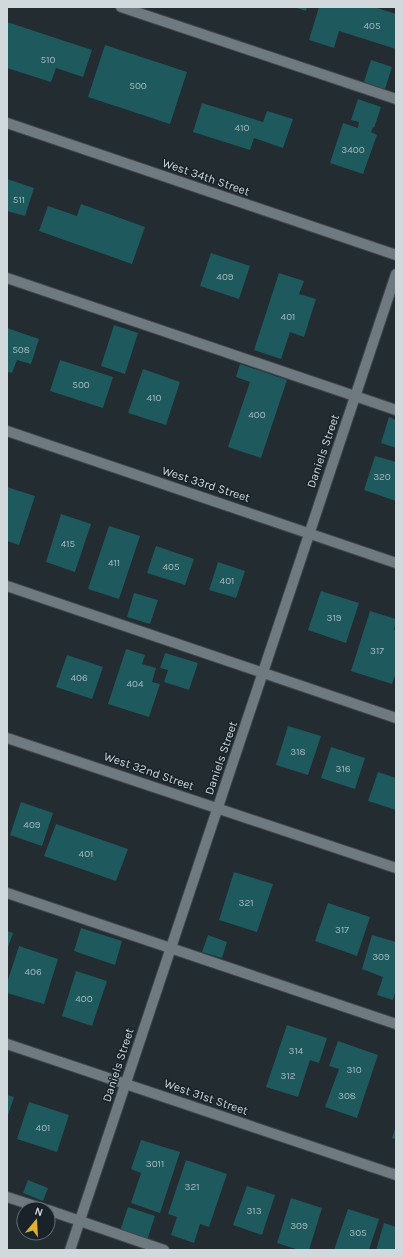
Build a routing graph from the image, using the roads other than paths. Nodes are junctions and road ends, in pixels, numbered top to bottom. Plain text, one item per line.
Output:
1 (121, 7) edge
2 (396, 99) edge
3 (7, 123) edge
4 (396, 255) edge
5 (396, 274) edge
6 (7, 278) edge
7 (356, 396) junction
8 (396, 410) edge
9 (7, 432) edge
10 (310, 532) junction
11 (396, 563) edge
12 (7, 586) edge
13 (263, 672) junction
14 (396, 718) edge
15 (7, 738) edge
16 (218, 808) junction
17 (396, 868) edge
18 (7, 893) edge
19 (171, 948) junction
20 (396, 1024) edge
21 (7, 1044) edge
22 (125, 1084) junction
23 (396, 1175) edge
24 (7, 1197) edge
25 (19, 1201) edge
26 (56, 1213) edge
27 (79, 1221) junction
28 (70, 1250) edge
29 (164, 1250) edge

1 - 2 street
3 - 4 street, West 34th Street
5 - 7 street, Daniels Street
6 - 7 street
7 - 8 street
7 - 10 street, Daniels Street
9 - 10 street, West 33rd Street
10 - 11 street, West 33rd Street
10 - 13 street, Daniels Street
12 - 13 street
13 - 14 street
13 - 16 street, Daniels Street
15 - 16 street, West 32nd Street
16 - 17 street, West 32nd Street
16 - 19 street, Daniels Street
18 - 19 street
19 - 20 street
19 - 22 street, Daniels Street
21 - 22 street, West 31st Street
22 - 23 street, West 31st Street
22 - 27 street, Daniels Street
24 - 25 street
26 - 27 street
27 - 28 street, Daniels Street
27 - 29 street

